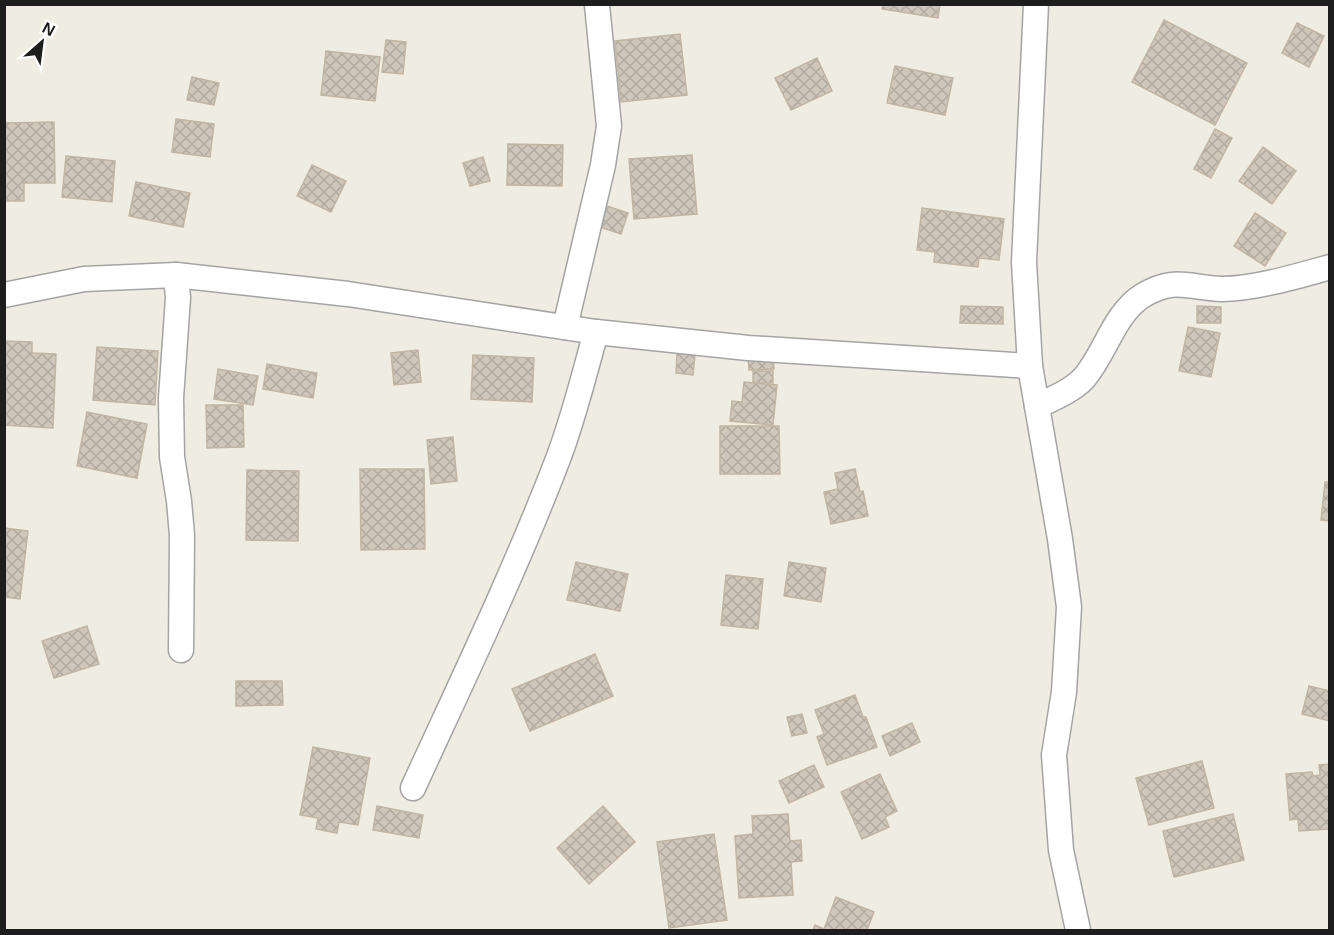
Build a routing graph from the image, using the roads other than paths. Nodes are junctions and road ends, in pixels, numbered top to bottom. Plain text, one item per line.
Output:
1 (1036, 4) edge
2 (597, 5) edge
3 (1329, 267) edge
4 (176, 275) junction
5 (4, 295) edge
6 (565, 327) junction
7 (596, 332) junction
8 (1030, 366) junction
9 (1037, 406) junction
10 (181, 651) dead end
11 (413, 788) dead end
12 (1078, 930) edge

1 - 8 street
2 - 6 street
3 - 9 street
4 - 5 street
4 - 6 street
4 - 10 street
6 - 7 street
7 - 8 street
7 - 11 street
8 - 9 street
9 - 12 street

